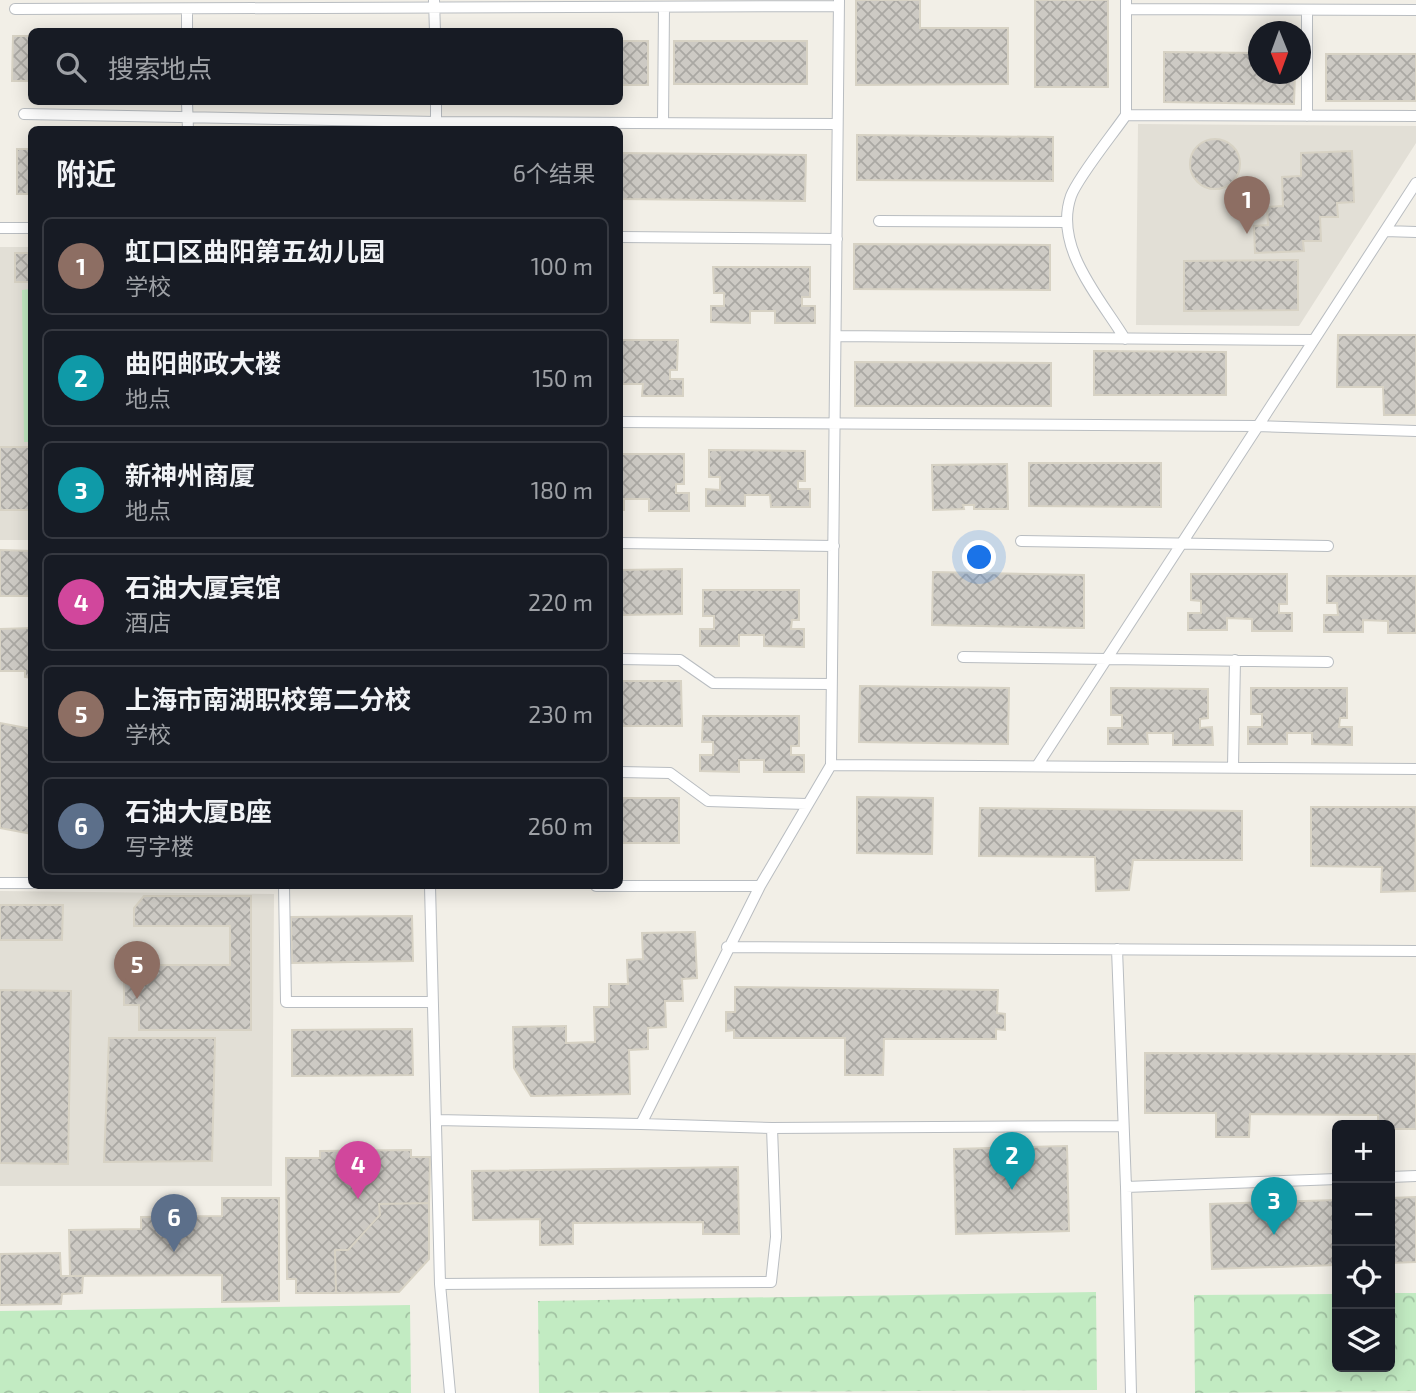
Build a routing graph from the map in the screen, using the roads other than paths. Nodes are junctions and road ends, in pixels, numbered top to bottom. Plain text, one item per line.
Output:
1 (839, 3) edge
2 (434, 4) edge
3 (1126, 4) edge
4 (664, 7) junction
5 (15, 9) dead end
6 (187, 9) junction
7 (1307, 10) junction
8 (1416, 10) edge
9 (187, 28) edge
10 (435, 28) edge
11 (187, 105) edge
12 (436, 105) edge
13 (24, 114) dead end
14 (1126, 115) junction
15 (1307, 116) junction
16 (1416, 116) edge
17 (663, 123) junction
18 (188, 124) edge
19 (837, 124) junction
20 (436, 126) edge
21 (1416, 183) edge
22 (879, 220) dead end
23 (1067, 222) junction
24 (0, 228) edge
25 (28, 228) edge
26 (1385, 231) junction
27 (1416, 232) edge
28 (623, 237) edge
29 (837, 239) junction
30 (836, 336) junction
31 (1125, 339) junction
32 (1314, 340) junction
33 (623, 422) edge
34 (835, 422) junction
35 (1256, 426) junction
36 (1416, 431) edge
37 (1021, 541) dead end
38 (623, 543) edge
39 (1182, 543) junction
40 (834, 546) junction
41 (1328, 546) dead end
42 (963, 657) dead end
43 (1108, 657) junction
44 (623, 659) edge
45 (1235, 660) junction
46 (1328, 662) dead end
47 (831, 684) junction
48 (831, 765) junction
49 (1037, 766) junction
50 (1233, 767) junction
51 (1416, 769) edge
52 (623, 772) edge
53 (807, 804) junction
54 (0, 883) edge
55 (28, 883) edge
56 (623, 886) edge
57 (760, 886) junction
58 (284, 889) edge
59 (430, 889) edge
60 (727, 947) junction
61 (1117, 949) junction
62 (1416, 951) edge
63 (431, 1002) junction
64 (436, 1120) junction
65 (641, 1124) junction
66 (1123, 1126) junction
67 (772, 1128) junction
68 (1416, 1176) edge
69 (1395, 1177) edge
70 (1332, 1179) edge
71 (1126, 1187) junction
72 (440, 1284) junction
73 (450, 1393) edge
74 (1131, 1393) edge

1 - 4 lane
1 - 19 lane
2 - 4 lane
2 - 6 lane
2 - 10 lane
3 - 7 lane
3 - 14 lane
4 - 17 lane
5 - 6 lane
6 - 9 lane
7 - 8 lane
7 - 15 lane
11 - 18 lane
12 - 20 lane
13 - 18 lane
14 - 15 lane
14 - 23 lane
15 - 16 lane
17 - 19 lane
17 - 20 lane
18 - 20 lane
19 - 29 lane
21 - 26 lane
22 - 23 lane
23 - 31 lane
24 - 25 lane
26 - 27 lane
26 - 32 lane
28 - 29 lane
29 - 30 lane
30 - 31 lane
30 - 34 lane
31 - 32 lane
32 - 35 lane
33 - 34 lane
34 - 35 lane
34 - 40 lane
35 - 36 lane
35 - 39 lane
37 - 39 lane
38 - 40 lane
39 - 41 lane
39 - 43 lane
40 - 47 lane
42 - 43 lane
43 - 45 lane
43 - 49 lane
44 - 47 lane
45 - 46 lane
45 - 50 lane
47 - 48 lane
48 - 49 lane
48 - 53 lane
49 - 50 lane
50 - 51 lane
52 - 53 lane
53 - 57 lane
54 - 55 lane
56 - 57 lane
57 - 60 lane
58 - 63 lane
59 - 63 lane
60 - 61 lane
60 - 65 lane
61 - 62 lane
61 - 66 lane
63 - 64 lane
64 - 65 lane
64 - 72 lane
65 - 67 lane
66 - 67 lane
66 - 71 lane
67 - 72 lane
68 - 69 lane
70 - 71 lane
71 - 74 lane
72 - 73 lane

